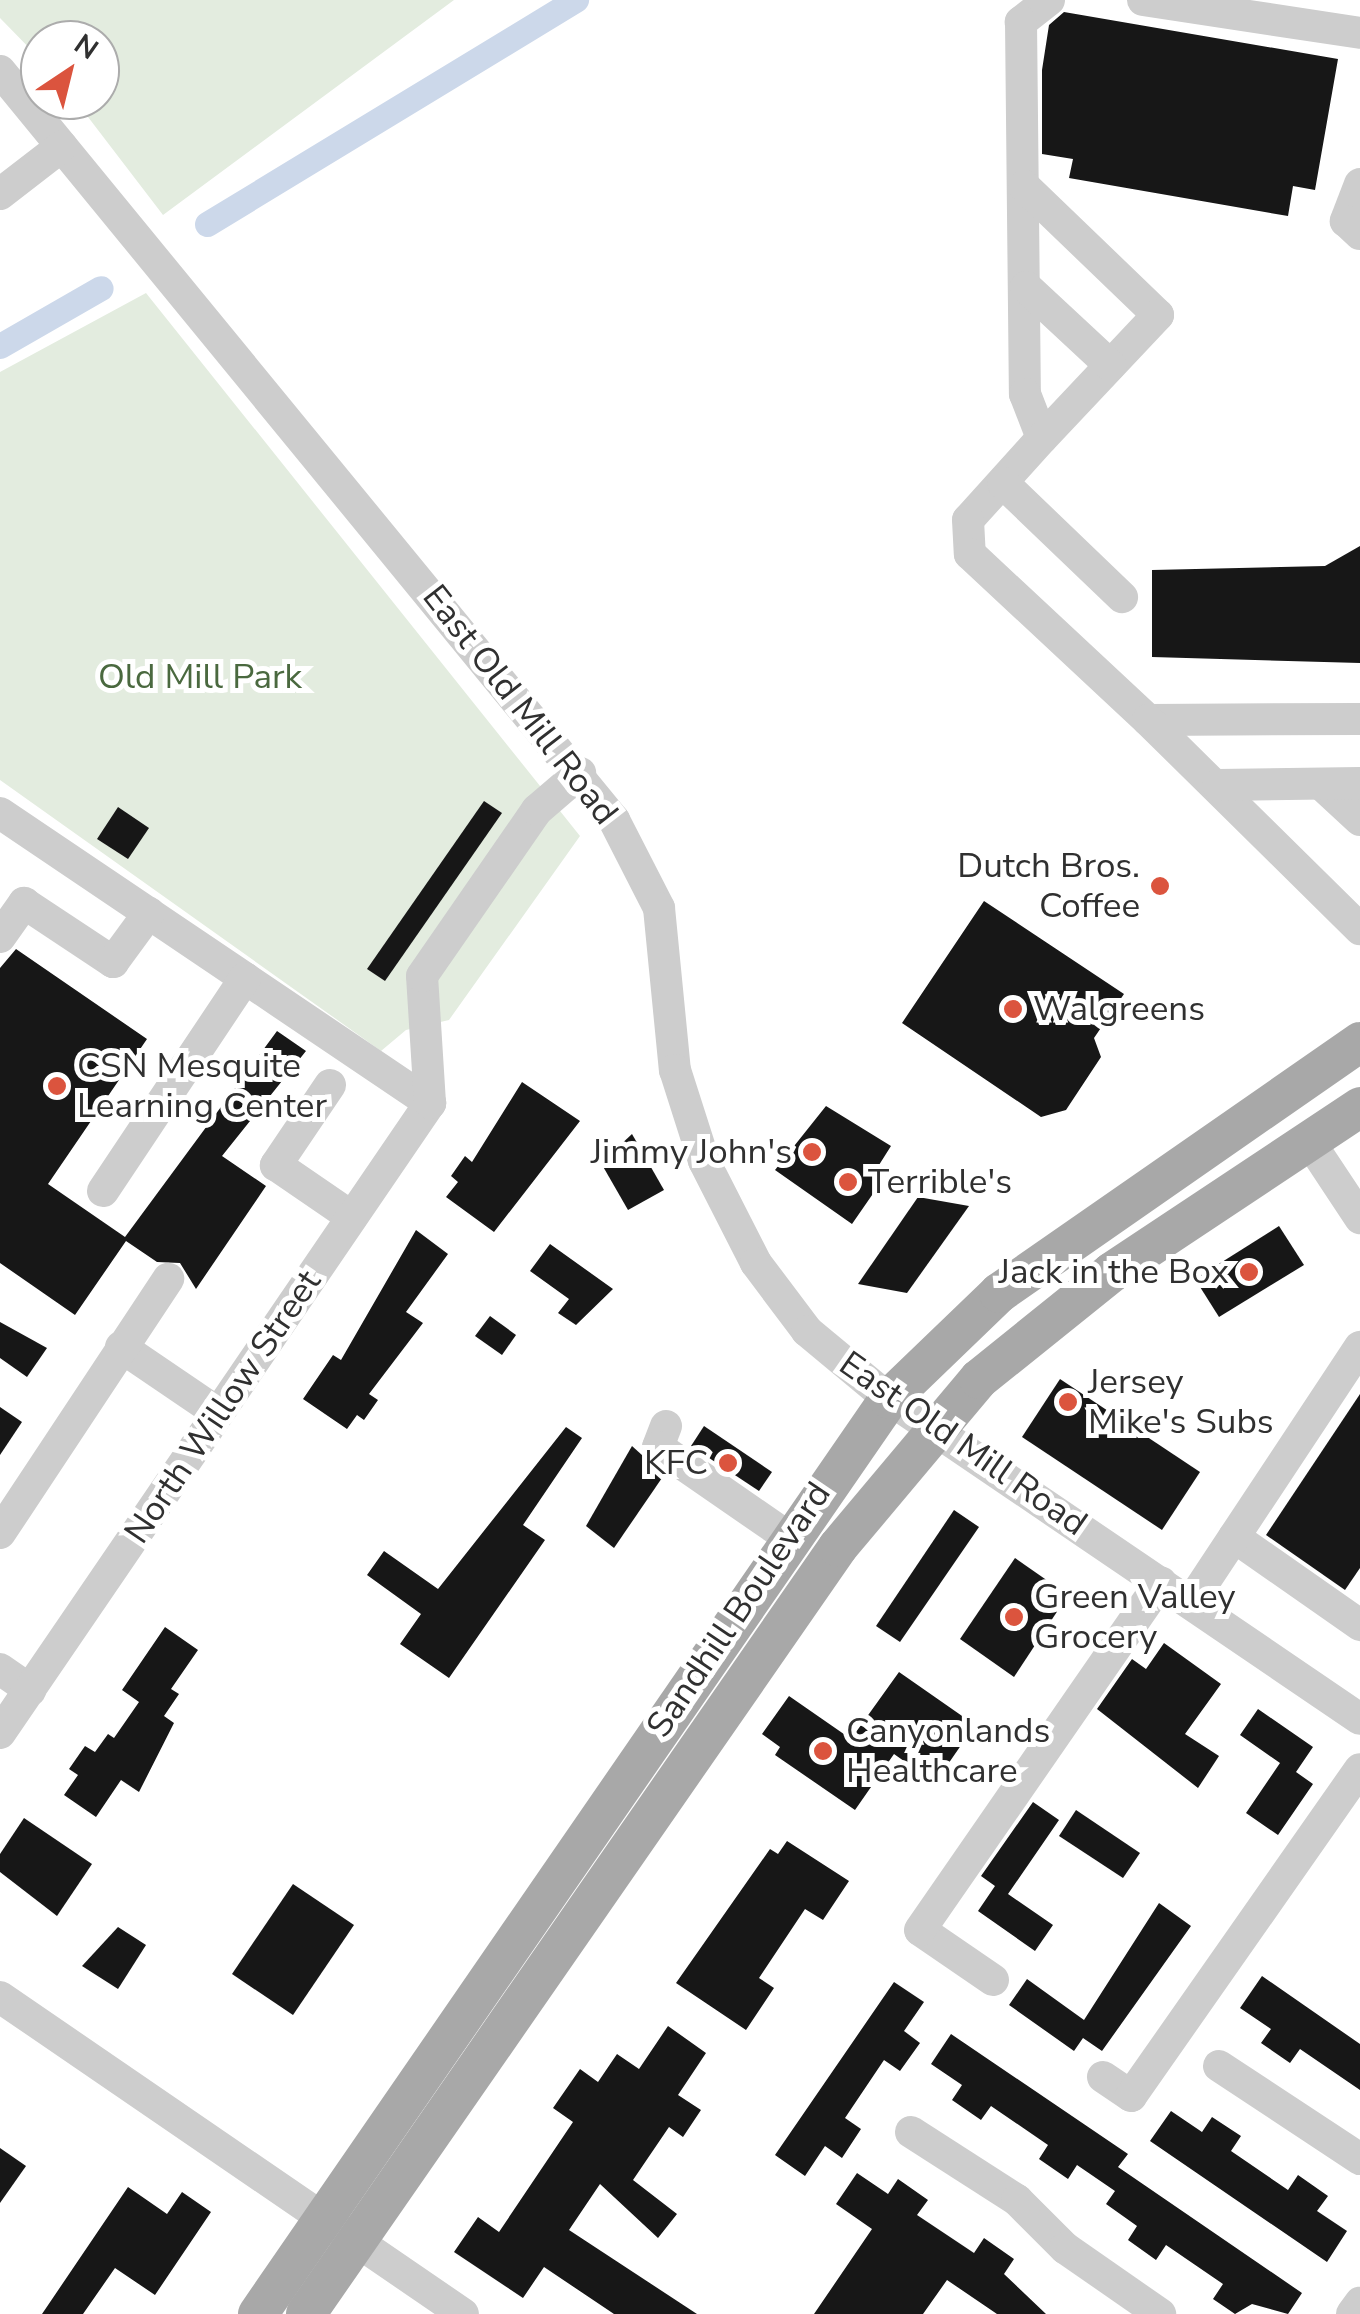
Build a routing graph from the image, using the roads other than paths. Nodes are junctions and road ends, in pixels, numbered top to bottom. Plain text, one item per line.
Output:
1 (1049, 0) edge
2 (1143, 0) edge
3 (1360, 33) edge
4 (0, 70) edge
5 (62, 146) junction
6 (1360, 184) edge
7 (1024, 186) junction
8 (0, 194) edge
9 (1360, 234) edge
10 (1026, 287) junction
11 (1110, 365) junction
12 (1042, 438) junction
13 (1004, 483) junction
14 (1122, 597) dead end
15 (1360, 719) edge
16 (1148, 720) junction
17 (580, 773) junction
18 (1360, 783) edge
19 (1321, 784) junction
20 (1218, 785) junction
21 (0, 812) edge
22 (1360, 820) edge
23 (149, 913) junction
24 (1360, 929) edge
25 (0, 938) edge
26 (244, 978) junction
27 (1360, 1042) edge
28 (330, 1086) dead end
29 (432, 1090) junction
30 (1360, 1107) edge
31 (1311, 1144) junction
32 (103, 1192) dead end
33 (352, 1217) junction
34 (1360, 1218) edge
35 (168, 1280) dead end
36 (121, 1347) junction
37 (1360, 1348) edge
38 (889, 1399) junction
39 (218, 1413) junction
40 (666, 1426) dead end
41 (937, 1426) junction
42 (0, 1533) edge
43 (788, 1537) junction
44 (1234, 1537) junction
45 (1161, 1582) junction
46 (1191, 1602) junction
47 (1360, 1625) edge
48 (0, 1669) edge
49 (30, 1690) junction
50 (1360, 1719) edge
51 (0, 1733) edge
52 (649, 1743) junction
53 (1360, 1769) edge
54 (571, 1931) junction
55 (992, 1980) dead end
56 (0, 1997) edge
57 (1218, 2066) dead end
58 (1103, 2077) dead end
59 (911, 2132) dead end
60 (1360, 2159) edge
61 (341, 2229) junction
62 (1360, 2303) edge
63 (258, 2314) edge
64 (306, 2314) edge
65 (463, 2314) edge
66 (1160, 2314) edge
67 (1352, 2314) edge

1 - 7 street
2 - 3 street
4 - 5 street, East Old Mill Road
5 - 8 street
5 - 17 street, East Old Mill Road
6 - 9 street
7 - 10 street
7 - 11 street
10 - 11 street
10 - 12 street
11 - 12 street
12 - 13 street
13 - 14 street
13 - 16 street
15 - 16 street
16 - 20 street
17 - 29 street
17 - 38 street, East Old Mill Road
18 - 19 street
19 - 20 street
19 - 22 street
20 - 24 street
21 - 23 street
23 - 25 street
23 - 26 street
26 - 29 street
26 - 32 street
27 - 38 main road, Sandhill Boulevard
28 - 33 street
29 - 33 street, North Willow Street
30 - 31 main road, Sandhill Boulevard
31 - 34 street
31 - 41 main road, Sandhill Boulevard
33 - 39 street, North Willow Street
35 - 36 street
36 - 39 street
36 - 42 street
37 - 44 street
38 - 41 street, East Old Mill Road
38 - 43 main road, Sandhill Boulevard
39 - 49 street, North Willow Street
40 - 43 street
41 - 45 street, East Old Mill Road
41 - 54 main road, Sandhill Boulevard
43 - 52 main road, Sandhill Boulevard
44 - 46 street
44 - 47 street
45 - 46 street, East Old Mill Road
45 - 55 street
46 - 50 street, East Old Mill Road
48 - 49 street
49 - 51 street, North Willow Street
52 - 54 main road
52 - 61 main road, Sandhill Boulevard
53 - 58 street
54 - 61 main road, Sandhill Boulevard
56 - 61 street
57 - 60 street
59 - 66 street
61 - 63 main road, Sandhill Boulevard
61 - 64 main road, Sandhill Boulevard
61 - 65 street
62 - 67 street

